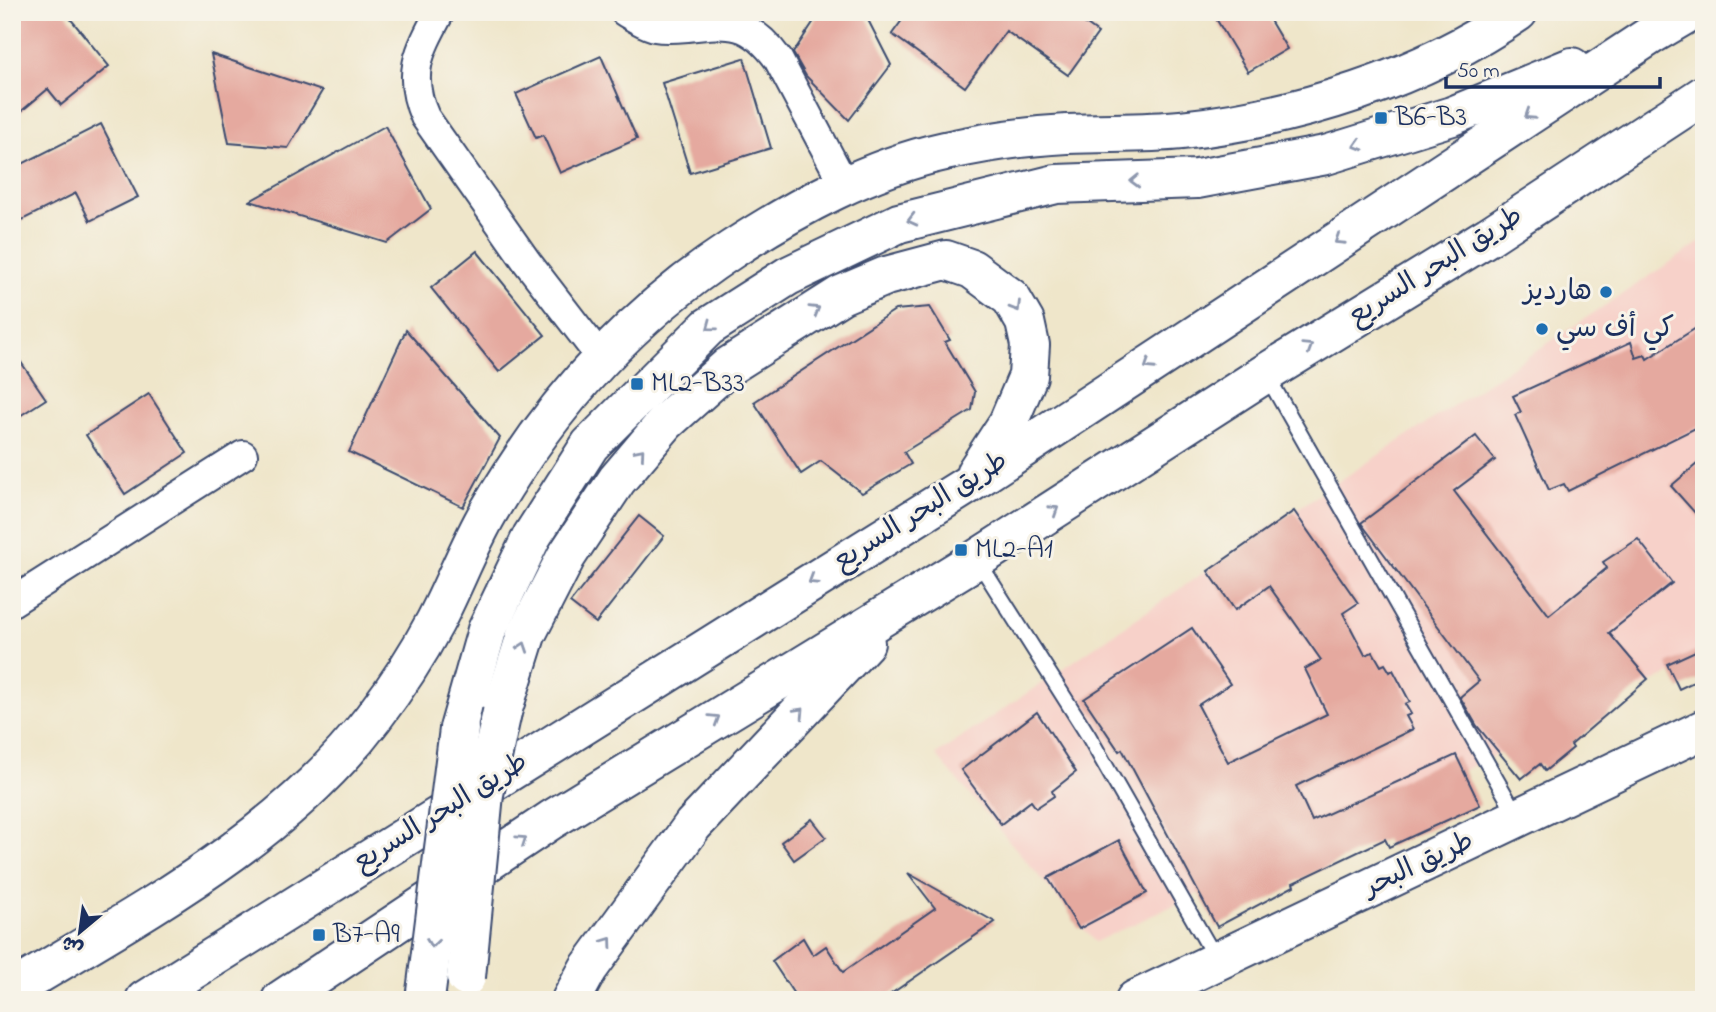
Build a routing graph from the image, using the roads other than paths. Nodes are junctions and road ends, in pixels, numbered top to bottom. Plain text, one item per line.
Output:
1 (440, 12) edge
2 (625, 12) edge
3 (1518, 12) edge
4 (1690, 12) edge
5 (1651, 35) junction
6 (1704, 95) edge
7 (845, 186) junction
8 (601, 358) junction
9 (1265, 373) junction
10 (243, 455) dead end
11 (969, 484) junction
12 (977, 559) junction
13 (12, 602) edge
14 (901, 605) junction
15 (1704, 729) edge
16 (1518, 818) junction
17 (1216, 960) junction
18 (464, 988) edge
19 (12, 990) edge
20 (145, 1000) edge
21 (281, 1000) edge
22 (425, 1000) edge
23 (571, 1000) edge
24 (1135, 1000) edge

1 - 8 street
2 - 7 street
3 - 7 main road
4 - 5 main road, طريق البحر السريع
5 -> 11 main road, طريق البحر السريع
5 -> 22 main road, bridge
9 -> 6 main road, طريق البحر السريع
7 - 8 main road
8 - 19 main road
12 -> 9 main road, طريق البحر السريع
9 - 16 lane
10 - 13 street
18 -> 11 main road, bridge
11 -> 20 main road, طريق البحر السريع
12 - 14 main road, طريق البحر السريع
12 - 17 lane
21 -> 14 main road, طريق البحر السريع
23 -> 14 main road
15 - 16 main road, طريق البحر
16 - 17 main road, طريق البحر
17 - 24 main road, طريق البحر

